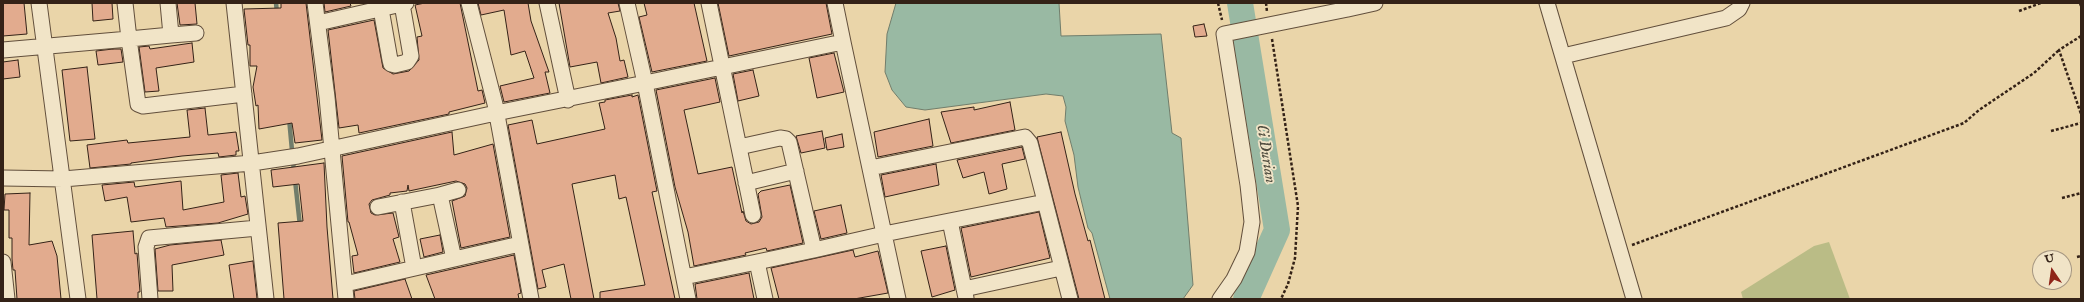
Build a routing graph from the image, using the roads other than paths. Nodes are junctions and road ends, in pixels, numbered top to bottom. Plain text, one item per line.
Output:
1 (39, 3) edge
2 (125, 3) edge
3 (168, 3) edge
4 (234, 3) edge
5 (315, 3) edge
6 (404, 3) edge
7 (469, 3) edge
8 (547, 3) edge
9 (627, 3) edge
10 (709, 3) edge
11 (834, 3) edge
12 (1376, 3) edge
13 (1547, 3) edge
14 (1742, 3) edge
15 (1347, 6) edge
16 (381, 8) junction
17 (318, 23) junction
18 (196, 33) dead end
19 (171, 35) junction
20 (129, 39) junction
21 (408, 40) junction
22 (843, 42) junction
23 (387, 45) junction
24 (44, 47) junction
25 (3, 50) edge
26 (1563, 56) junction
27 (723, 67) junction
28 (645, 83) junction
29 (244, 94) junction
30 (568, 100) junction
31 (496, 113) junction
32 (739, 147) junction
33 (330, 150) junction
34 (252, 162) junction
35 (870, 168) junction
36 (796, 171) junction
37 (3, 178) edge
38 (63, 178) junction
39 (746, 183) junction
40 (458, 190) dead end
41 (440, 195) junction
42 (402, 202) junction
43 (1044, 202) junction
44 (378, 206) dead end
45 (753, 215) dead end
46 (950, 221) junction
47 (258, 228) junction
48 (884, 234) junction
49 (520, 244) junction
50 (814, 250) junction
51 (454, 259) junction
52 (3, 262) edge
53 (758, 262) junction
54 (414, 268) junction
55 (1062, 268) junction
56 (684, 277) junction
57 (345, 284) junction
58 (965, 294) edge
59 (7, 299) edge
60 (78, 299) edge
61 (150, 299) edge
62 (266, 299) edge
63 (346, 299) edge
64 (531, 299) edge
65 (688, 299) edge
66 (765, 299) edge
67 (898, 299) edge
68 (1070, 299) edge
69 (1220, 299) edge
70 (1634, 299) edge

1 - 24 street
2 - 20 street
3 - 19 street
4 - 29 street
5 - 17 street
6 - 16 street
6 - 21 street
7 - 31 street
8 - 30 street
9 - 28 street
10 - 27 street
11 - 22 street
12 - 15 street
13 - 26 street
14 - 26 street
15 - 69 street
16 - 17 street
16 - 23 street
17 - 33 street
18 - 19 street
19 - 20 street
20 - 24 street
20 - 29 street
21 - 23 street
21 - 23 street
22 - 27 street
22 - 35 street
24 - 25 street
24 - 38 street
26 - 70 street
27 - 28 street
27 - 32 street
28 - 30 street
28 - 56 street
29 - 34 street
30 - 31 street
31 - 33 street
31 - 49 street
32 - 36 street
32 - 39 street
33 - 34 street
33 - 57 street
34 - 38 street
34 - 47 street
35 - 43 street
35 - 48 street
36 - 39 street
36 - 50 street
37 - 38 street
38 - 60 street
39 - 45 street
40 - 41 street
41 - 42 street
41 - 51 street
42 - 44 street
42 - 54 street
43 - 46 street
43 - 55 street
46 - 48 street
46 - 58 street
47 - 61 street
47 - 62 street
48 - 50 street
48 - 67 street
49 - 51 street
49 - 64 street
50 - 53 street
51 - 54 street
52 - 59 street
53 - 56 street
53 - 66 street
54 - 57 street
55 - 58 street
55 - 68 street
56 - 65 street
57 - 63 street

